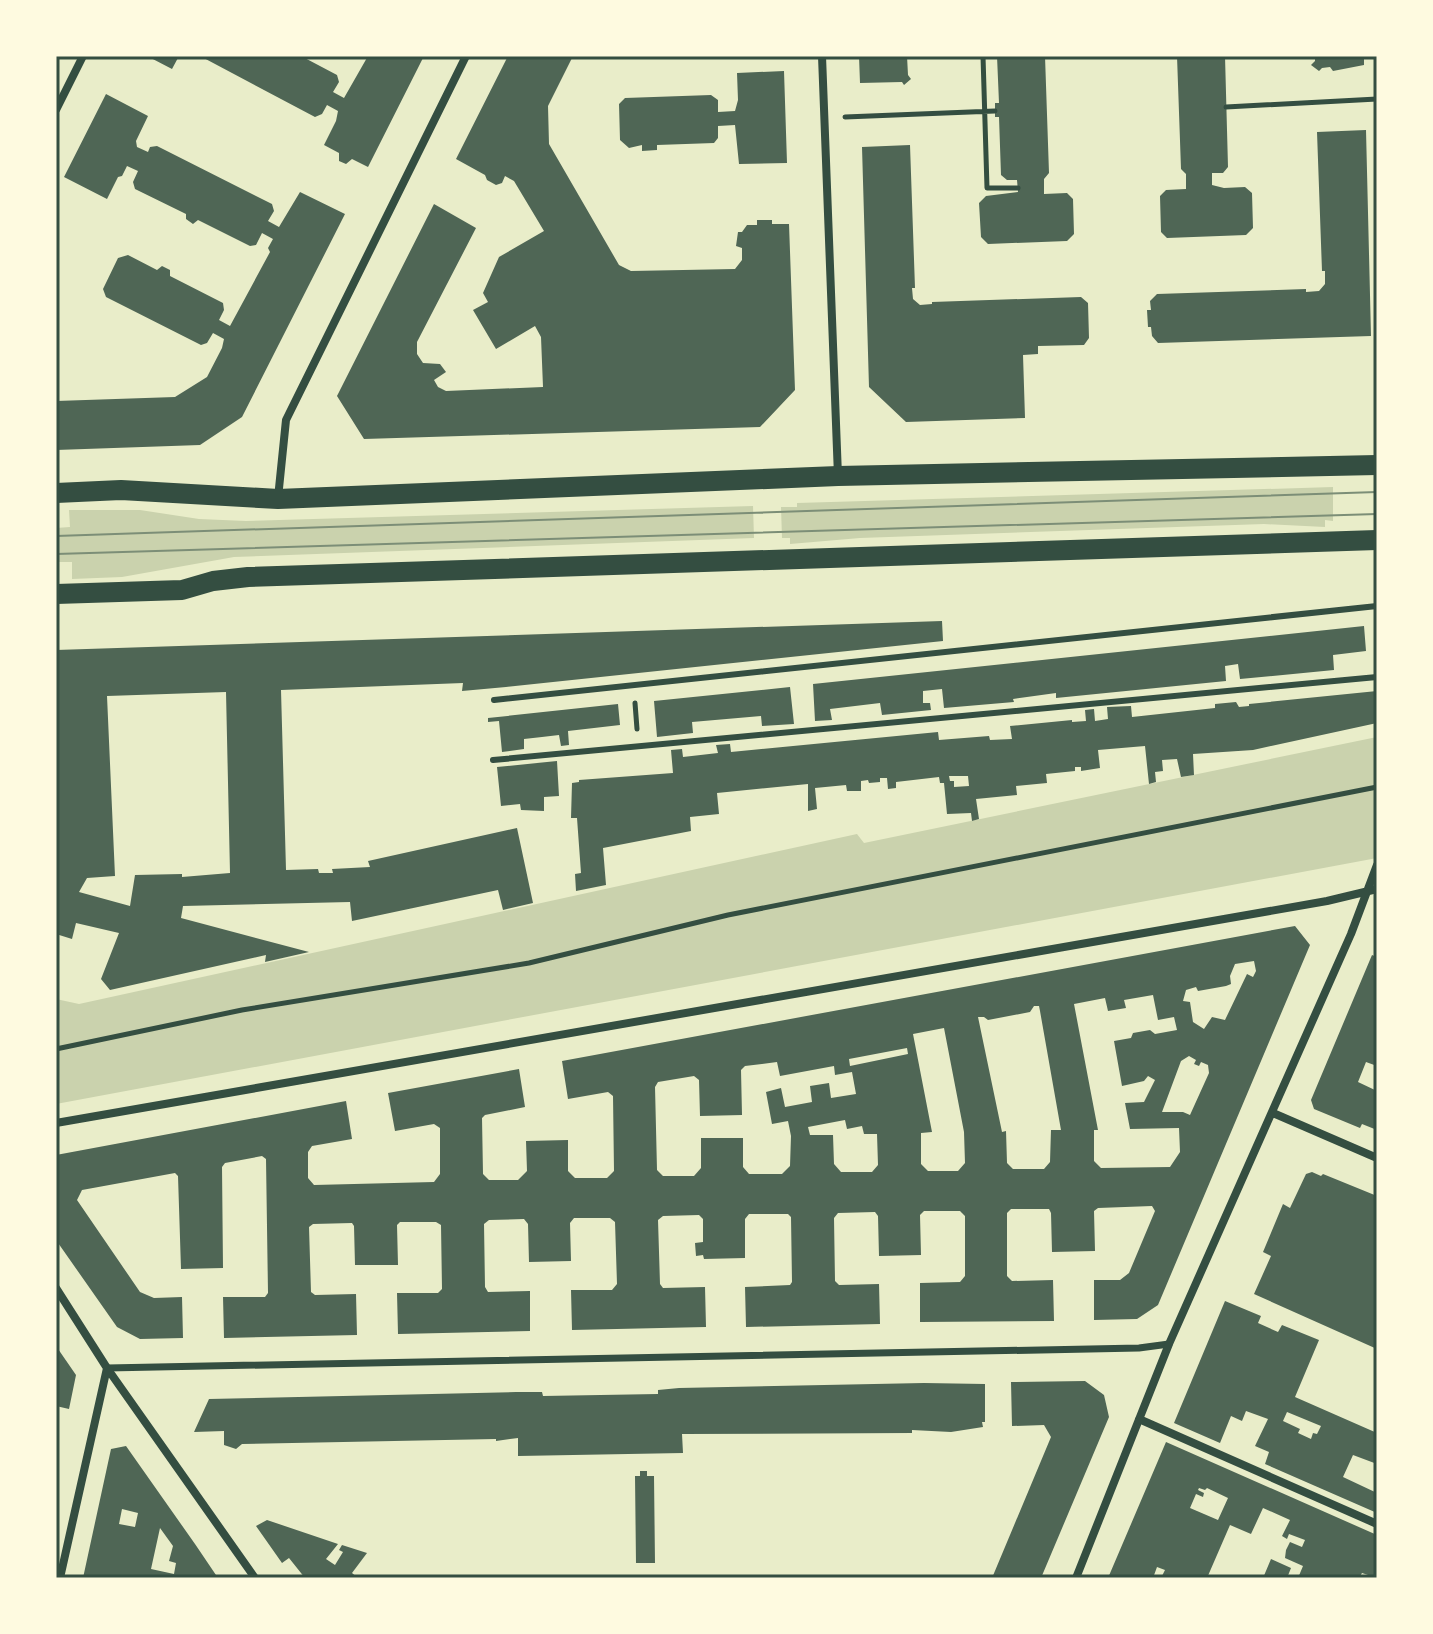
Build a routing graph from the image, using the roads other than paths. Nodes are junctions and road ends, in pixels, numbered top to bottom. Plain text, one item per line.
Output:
1 (83, 56) edge
2 (466, 56) edge
3 (822, 56) edge
4 (56, 110) edge
5 (1377, 465) edge
6 (838, 476) junction
7 (56, 493) edge
8 (278, 499) junction
9 (1377, 540) edge
10 (56, 594) edge
11 (1377, 606) edge
12 (1377, 677) edge
13 (494, 700) dead end
14 (493, 760) dead end
15 (1377, 865) edge
16 (1372, 890) edge
17 (1273, 1113) junction
18 (56, 1123) edge
19 (1377, 1158) edge
20 (56, 1288) edge
21 (1169, 1344) junction
22 (107, 1368) junction
23 (1139, 1419) junction
24 (1377, 1524) edge
25 (60, 1578) edge
26 (255, 1578) edge
27 (1076, 1578) edge

1 - 4 street
2 - 8 street
3 - 6 street
5 - 6 main road
6 - 8 main road
7 - 8 main road
9 - 10 main road
11 - 13 lane
12 - 14 lane
15 - 16 street
16 - 17 street
16 - 18 street
17 - 19 street
17 - 21 street
20 - 22 street
21 - 22 street
21 - 23 street
22 - 25 street
22 - 26 street
23 - 24 street
23 - 27 street

